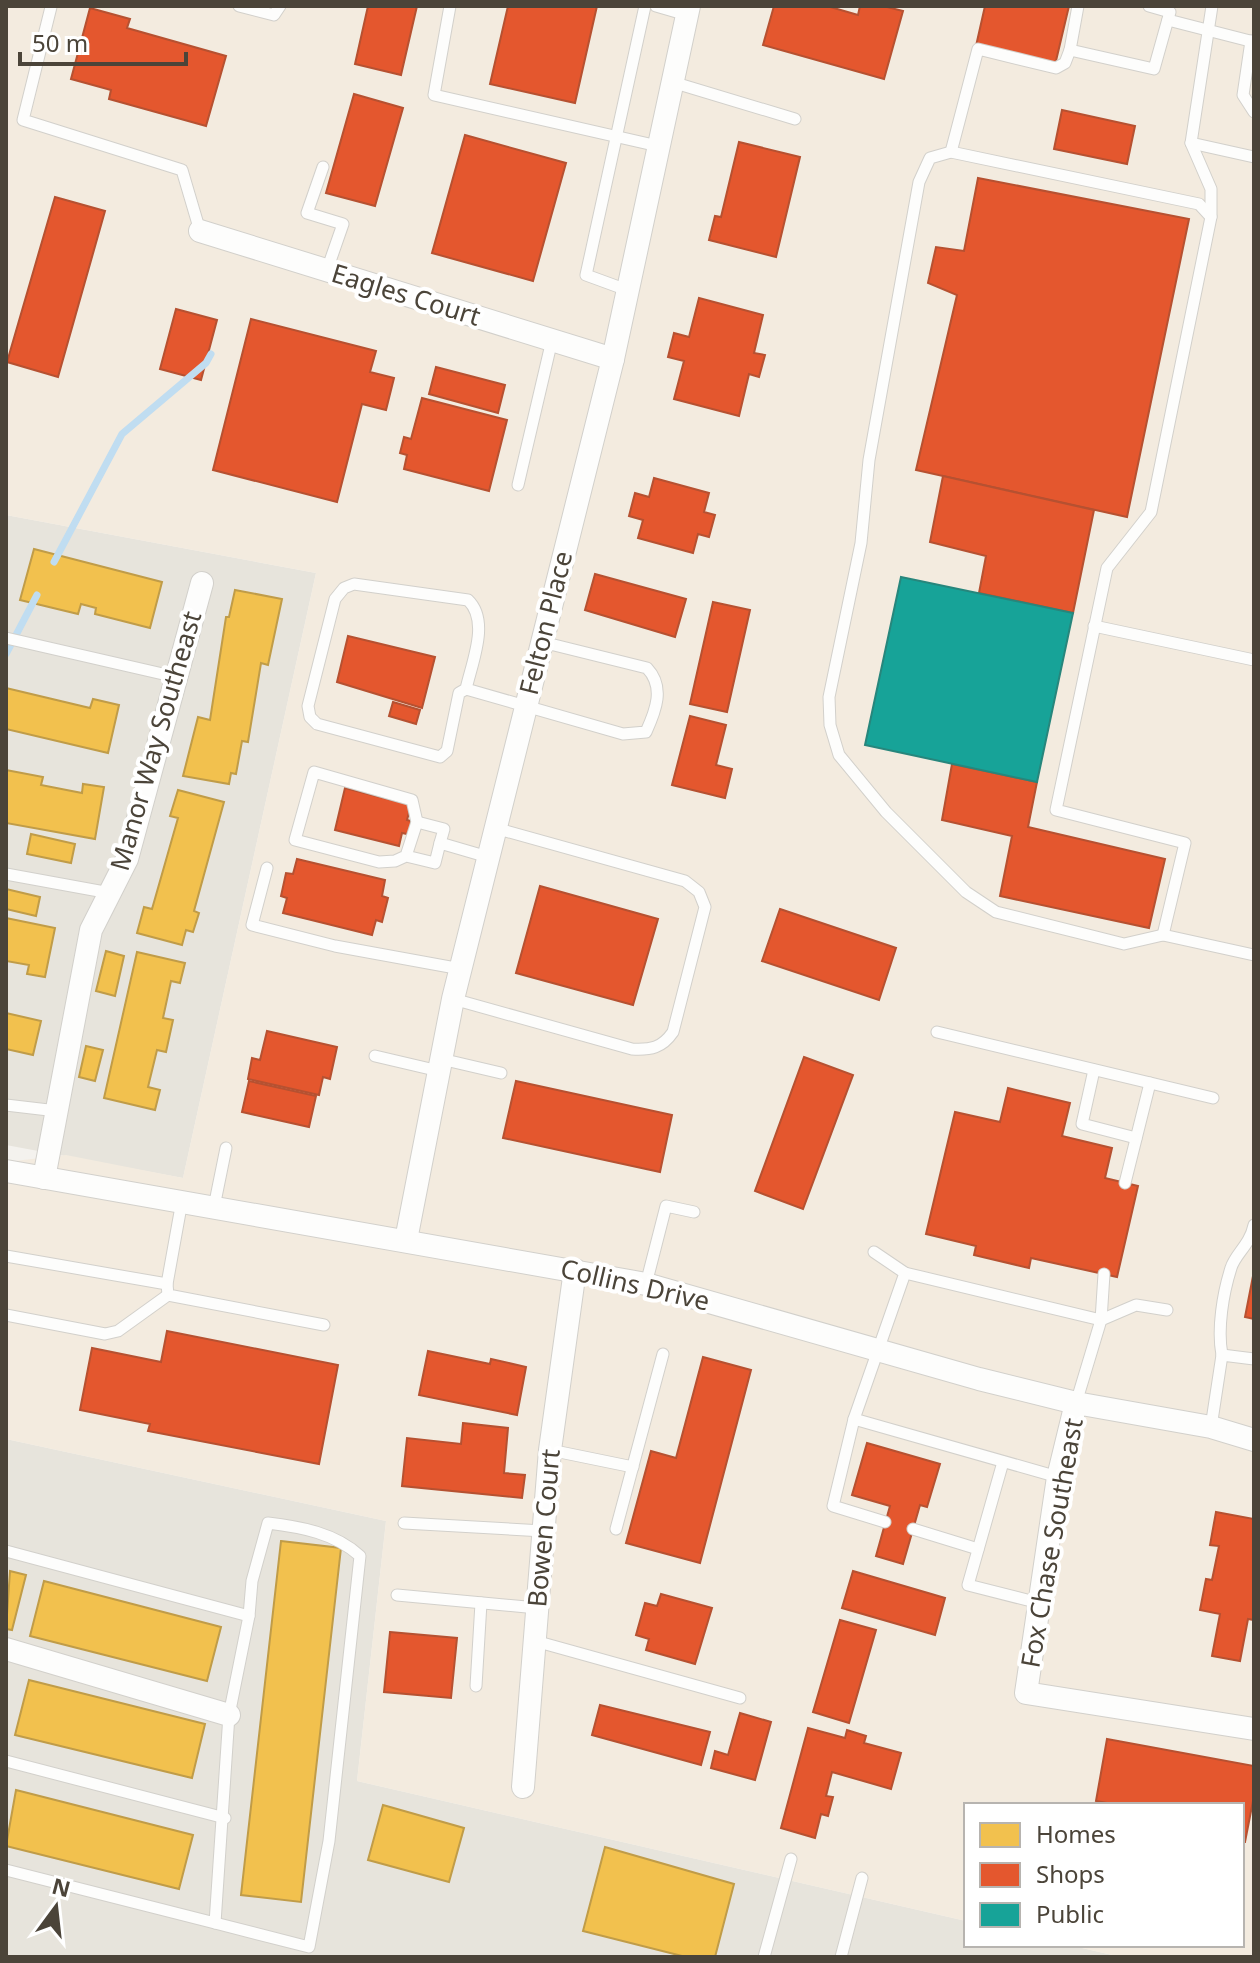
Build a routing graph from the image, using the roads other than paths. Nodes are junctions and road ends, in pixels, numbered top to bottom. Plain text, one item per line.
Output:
1 (239, 6) edge
2 (280, 6) edge
3 (450, 6) edge
4 (645, 6) edge
5 (656, 6) edge
6 (1078, 6) edge
7 (1149, 6) edge
8 (1212, 6) edge
9 (51, 7) edge
10 (688, 10) edge
11 (1168, 20) junction
12 (1207, 30) junction
13 (1253, 42) edge
14 (1070, 50) junction
15 (672, 82) junction
16 (1254, 112) edge
17 (795, 119) dead end
18 (617, 137) junction
19 (1191, 143) junction
20 (658, 146) junction
21 (951, 152) junction
22 (1254, 157) edge
23 (323, 167) dead end
24 (1211, 217) junction
25 (200, 231) joint
26 (327, 270) junction
27 (627, 290) junction
28 (552, 340) junction
29 (613, 359) junction
30 (518, 485) dead end
31 (202, 583) dead end
32 (1094, 626) junction
33 (6, 638) edge
34 (542, 642) junction
35 (1254, 660) edge
36 (176, 677) junction
37 (466, 689) junction
38 (525, 708) junction
39 (417, 822) junction
40 (495, 828) junction
41 (440, 843) junction
42 (406, 856) junction
43 (488, 857) junction
44 (267, 868) dead end
45 (6, 874) edge
46 (110, 893) junction
47 (1163, 935) junction
48 (1254, 955) edge
49 (461, 969) junction
50 (453, 999) junction
51 (937, 1032) dead end
52 (375, 1056) dead end
53 (440, 1065) junction
54 (1094, 1070) junction
55 (501, 1073) dead end
56 (1150, 1083) junction
57 (1213, 1098) dead end
58 (6, 1105) edge
59 (57, 1111) junction
60 (1136, 1138) junction
61 (226, 1148) dead end
62 (6, 1171) edge
63 (44, 1178) junction
64 (1125, 1183) dead end
65 (182, 1201) junction
66 (214, 1207) junction
67 (694, 1212) dead end
68 (1254, 1225) edge
69 (406, 1240) junction
70 (874, 1252) dead end
71 (6, 1256) edge
72 (575, 1270) junction
73 (905, 1273) junction
74 (1104, 1274) dead end
75 (646, 1284) junction
76 (168, 1290) junction
77 (1167, 1310) dead end
78 (6, 1315) edge
79 (1101, 1320) junction
80 (324, 1325) dead end
81 (879, 1350) junction
82 (663, 1354) dead end
83 (1222, 1355) junction
84 (1254, 1359) edge
85 (1076, 1403) junction
86 (854, 1419) junction
87 (1211, 1427) junction
88 (1254, 1429) edge
89 (1254, 1440) edge
90 (550, 1450) junction
91 (1003, 1462) junction
92 (633, 1467) junction
93 (1058, 1477) junction
94 (885, 1522) dead end
95 (404, 1523) dead end
96 (616, 1529) dead end
97 (913, 1529) dead end
98 (543, 1531) junction
99 (978, 1549) junction
100 (6, 1551) edge
101 (397, 1595) dead end
102 (481, 1603) junction
103 (1039, 1603) junction
104 (537, 1608) junction
105 (249, 1616) junction
106 (535, 1641) junction
107 (6, 1649) edge
108 (476, 1686) dead end
109 (740, 1698) dead end
110 (229, 1715) junction
111 (1254, 1729) edge
112 (6, 1761) edge
113 (523, 1787) dead end
114 (225, 1818) junction
115 (791, 1859) dead end
116 (6, 1870) edge
117 (862, 1878) dead end
118 (215, 1923) junction
119 (764, 1957) edge
120 (841, 1957) edge

1 - 2 lane
3 - 18 lane
4 - 18 lane
5 - 10 lane
6 - 14 lane
7 - 11 lane
8 - 12 lane
9 - 25 lane
10 - 15 street, Felton Place
11 - 12 lane
11 - 14 lane
12 - 13 lane
12 - 19 lane
13 - 16 lane
14 - 21 lane
15 - 17 lane
15 - 20 street, Felton Place
18 - 20 lane
18 - 27 lane
19 - 22 lane
19 - 24 lane
20 - 27 street, Felton Place
21 - 24 lane
21 - 47 lane
23 - 26 lane
24 - 32 lane
25 - 26 street, Eagles Court
26 - 28 street, Eagles Court
27 - 29 street, Felton Place
28 - 29 street, Eagles Court
28 - 30 lane
29 - 34 street, Felton Place
31 - 36 street, Manor Way Southeast
32 - 35 lane
32 - 47 lane
33 - 36 lane
34 - 38 street, Felton Place
34 - 38 lane
36 - 46 street, Manor Way Southeast
37 - 37 lane
37 - 38 lane
38 - 40 street, Felton Place
39 - 41 lane
39 - 42 lane
39 - 42 lane
40 - 43 street, Felton Place
40 - 50 lane
41 - 42 lane
41 - 43 lane
43 - 49 street, Felton Place
44 - 49 lane
45 - 46 lane
46 - 59 street, Manor Way Southeast
47 - 48 lane
49 - 50 street, Felton Place
50 - 53 street, Felton Place
51 - 54 lane
52 - 53 lane
53 - 55 lane
53 - 69 street, Felton Place
54 - 56 lane
54 - 60 lane
56 - 57 lane
56 - 60 lane
58 - 59 lane
59 - 63 street, Manor Way Southeast
60 - 64 lane
61 - 66 lane
62 - 63 street, Collins Drive
63 - 65 street, Collins Drive
65 - 66 street, Collins Drive
65 - 76 lane
66 - 69 street, Collins Drive
67 - 75 lane
68 - 83 lane
69 - 72 street, Collins Drive
70 - 73 lane
71 - 76 lane
72 - 75 street, Collins Drive
72 - 90 street, Bowen Court
73 - 79 lane
73 - 81 lane
74 - 79 lane
75 - 81 street, Collins Drive
76 - 78 lane
76 - 80 lane
77 - 79 lane
79 - 85 lane
81 - 85 street, Collins Drive
81 - 86 lane
82 - 92 lane
83 - 84 lane
83 - 87 lane
85 - 87 street, Collins Drive
85 - 93 street, Fox Chase Southeast
86 - 91 lane
86 - 94 lane
87 - 88 street
87 - 89 street, Collins Drive
90 - 92 lane
90 - 98 street, Bowen Court
91 - 93 lane
91 - 99 lane
92 - 96 lane
93 - 103 street, Fox Chase Southeast
95 - 98 lane
97 - 99 lane
98 - 104 street, Bowen Court
99 - 103 lane
100 - 105 lane
101 - 102 lane
102 - 104 lane
102 - 108 lane
103 - 111 street, Fox Chase Southeast
104 - 106 street, Bowen Court
105 - 110 lane
105 - 118 lane
106 - 109 lane
106 - 113 street, Bowen Court
107 - 110 street
110 - 114 lane
112 - 114 lane
114 - 118 lane
115 - 119 lane
116 - 118 lane
117 - 120 lane

